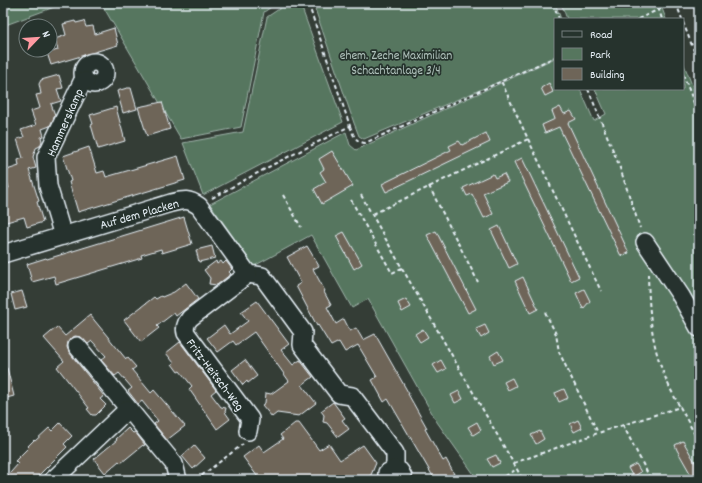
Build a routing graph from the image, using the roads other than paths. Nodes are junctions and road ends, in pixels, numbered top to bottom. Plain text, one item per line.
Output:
1 (86, 81) dead end
2 (63, 236) junction
3 (645, 242) road end
4 (3, 254) edge
5 (248, 274) junction
6 (699, 328) edge
7 (77, 346) dead end
8 (128, 409) junction
9 (248, 431) road end
10 (394, 476) edge
11 (54, 480) edge
12 (178, 480) edge

1 - 2 street, Hammerskamp
2 - 4 street, Auf dem Placken
2 - 5 street, Auf dem Placken
3 - 6 street
5 - 9 street, Fritz-Heitsch-Weg
5 - 10 street
7 - 8 street
8 - 11 street
8 - 12 street

